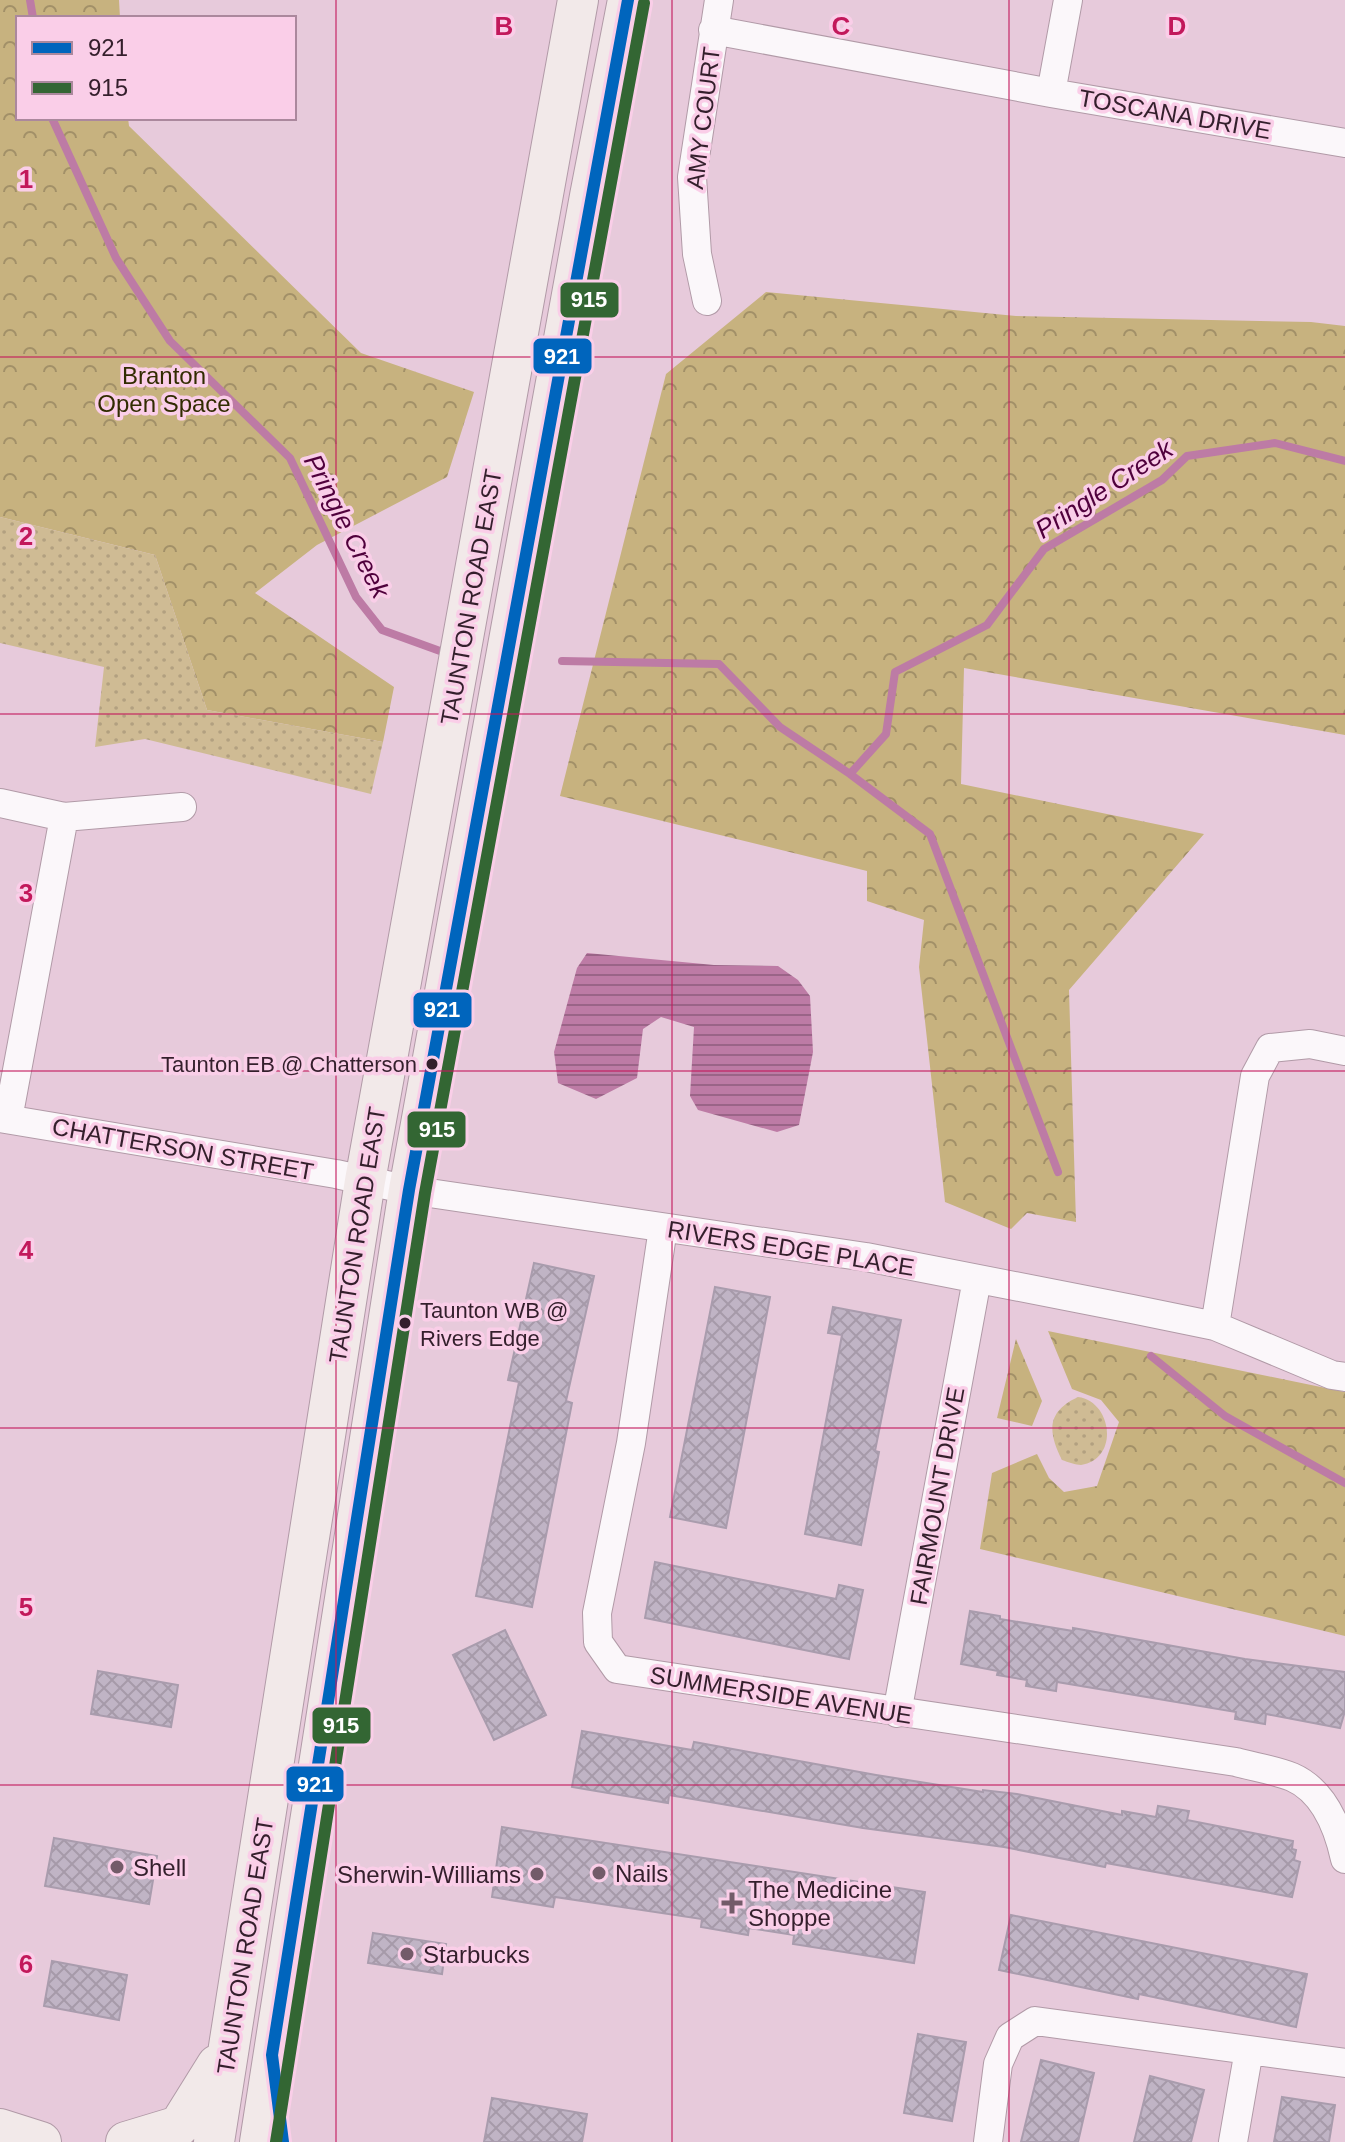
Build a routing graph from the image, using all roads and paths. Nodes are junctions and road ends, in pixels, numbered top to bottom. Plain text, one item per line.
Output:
1 (578, 0) edge
2 (628, 0) edge
3 (719, 0) edge
4 (1068, 0) edge
5 (713, 30) junction
6 (1051, 93) junction
7 (1345, 143) edge
8 (544, 190) junction
9 (590, 196) junction
10 (707, 301) dead end
11 (0, 803) edge
12 (182, 807) dead end
13 (64, 817) junction
14 (1345, 1051) edge
15 (4, 1118) edge
16 (365, 1181) junction
17 (409, 1190) junction
18 (663, 1228) junction
19 (977, 1279) junction
20 (1215, 1326) junction
21 (1345, 1377) edge
22 (897, 1713) junction
23 (1345, 1859) edge
24 (229, 2045) junction
25 (1249, 2050) junction
26 (272, 2055) junction
27 (1345, 2063) edge
28 (0, 2129) edge
29 (41, 2142) edge
30 (126, 2142) edge
31 (214, 2142) edge
32 (260, 2142) edge
33 (283, 2142) edge
34 (988, 2142) edge
35 (1233, 2142) edge

1 - 8 main road, TAUNTON ROAD EAST
2 - 9 main road, TAUNTON ROAD EAST
3 - 5 street, AMY COURT
4 - 6 street, TOSCANA DRIVE
5 - 6 street
5 - 10 street, AMY COURT
6 - 7 street, TOSCANA DRIVE
8 - 9 main road
8 - 16 main road, TAUNTON ROAD EAST
9 - 17 main road, TAUNTON ROAD EAST
11 - 13 street
12 - 13 street
13 - 15 street
14 - 20 street
15 - 16 street, CHATTERSON STREET
16 - 17 street, RIVERS EDGE PLACE
16 - 24 main road, TAUNTON ROAD EAST
17 - 18 street, RIVERS EDGE PLACE
17 - 26 main road, TAUNTON ROAD EAST
18 - 19 street, RIVERS EDGE PLACE
18 - 22 street, SUMMERSIDE AVENUE
19 - 20 street, RIVERS EDGE PLACE
19 - 22 street, FAIRMOUNT DRIVE
20 - 21 street, RIVERS EDGE PLACE
22 - 23 street, SUMMERSIDE AVENUE
24 - 30 main road
24 - 31 main road, TAUNTON ROAD EAST
25 - 27 street
25 - 34 street
25 - 35 street
26 - 32 main road, TAUNTON ROAD EAST
26 - 33 main road
28 - 29 main road

